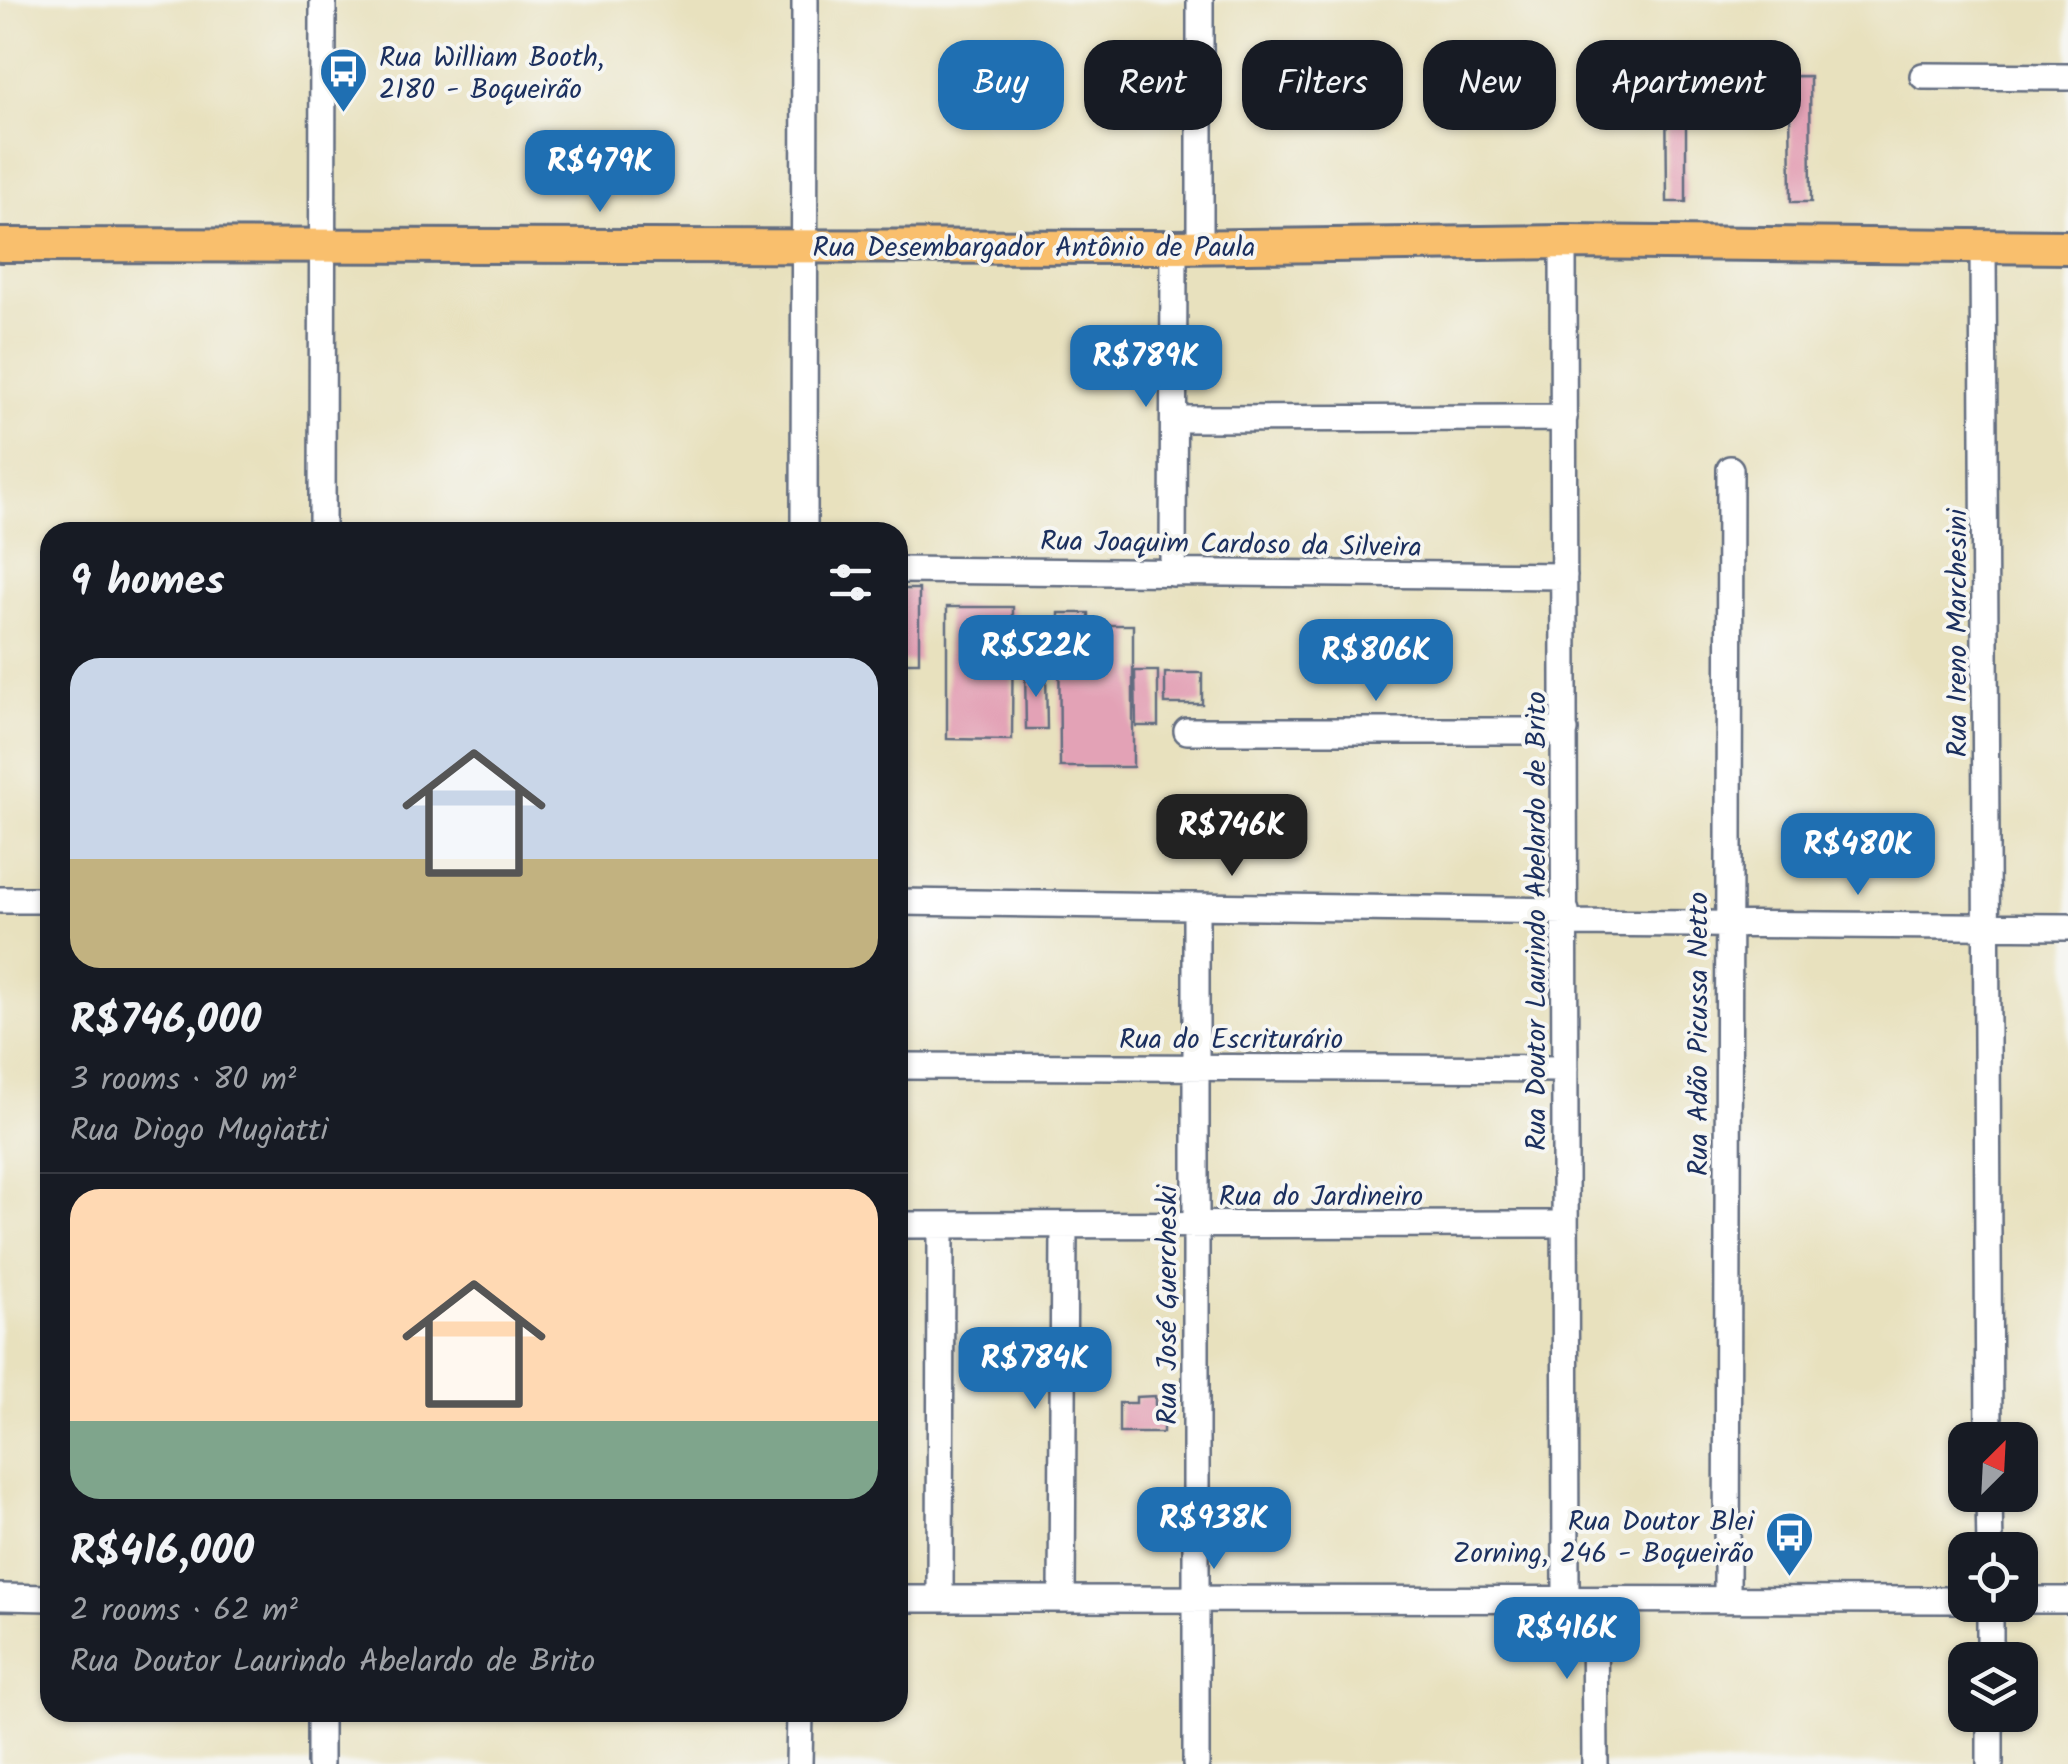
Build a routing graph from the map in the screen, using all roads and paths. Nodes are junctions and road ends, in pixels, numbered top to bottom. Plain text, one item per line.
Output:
1 (324, 0) edge
2 (805, 0) edge
3 (1200, 0) edge
4 (1924, 76) dead end
5 (2068, 77) edge
6 (1563, 242) junction
7 (0, 245) edge
8 (323, 246) junction
9 (804, 246) junction
10 (1983, 246) junction
11 (1187, 247) junction
12 (2068, 247) edge
13 (1564, 418) junction
14 (1174, 419) junction
15 (1730, 469) dead end
16 (322, 522) edge
17 (804, 522) edge
18 (908, 570) edge
19 (1173, 573) junction
20 (1564, 576) junction
21 (1187, 732) dead end
22 (1565, 732) junction
23 (0, 900) edge
24 (40, 900) edge
25 (908, 902) edge
26 (1196, 906) junction
27 (1566, 917) junction
28 (1727, 924) junction
29 (1988, 927) junction
30 (2068, 927) edge
31 (908, 1066) edge
32 (1196, 1069) junction
33 (1565, 1069) junction
34 (1564, 1224) junction
35 (908, 1226) edge
36 (941, 1226) junction
37 (1064, 1226) junction
38 (1196, 1226) junction
39 (1989, 1422) edge
40 (0, 1598) edge
41 (40, 1598) edge
42 (908, 1599) edge
43 (940, 1599) junction
44 (1062, 1599) junction
45 (1196, 1600) junction
46 (1566, 1600) junction
47 (1594, 1600) junction
48 (1727, 1600) junction
49 (1948, 1600) edge
50 (2038, 1600) edge
51 (2068, 1600) edge
52 (320, 1722) edge
53 (800, 1722) edge
54 (1990, 1732) edge
55 (320, 1764) edge
56 (800, 1764) edge
57 (1196, 1764) edge
58 (1595, 1764) edge
59 (1990, 1764) edge

1 - 8 street
2 - 9 street
3 - 11 street
4 - 5 street
6 - 10 main road, Rua Desembargador Antônio de Paula
6 - 11 main road, Rua Desembargador Antônio de Paula
6 - 13 street, Rua Doutor Laurindo Abelardo de Brito
7 - 8 main road, Rua Desembargador Antônio de Paula
8 - 9 main road, Rua Desembargador Antônio de Paula
8 - 16 street
9 - 11 main road, Rua Desembargador Antônio de Paula
9 - 17 street
10 - 12 main road, Rua Desembargador Antônio de Paula
10 - 29 street, Rua Ireno Marchesini
11 - 14 street
13 - 14 street
13 - 20 street, Rua Doutor Laurindo Abelardo de Brito
14 - 19 street
15 - 28 street, Rua Adão Picussa Netto
18 - 19 street, Rua Joaquim Cardoso da Silveira
19 - 20 street, Rua Joaquim Cardoso da Silveira
20 - 22 street, Rua Doutor Laurindo Abelardo de Brito
21 - 22 street
22 - 27 street, Rua Doutor Laurindo Abelardo de Brito
23 - 24 street
25 - 26 street
26 - 27 street
26 - 32 street, Rua José Guercheski
27 - 28 street
27 - 33 street, Rua Doutor Laurindo Abelardo de Brito
28 - 29 street
28 - 48 street, Rua Adão Picussa Netto
29 - 30 street
29 - 39 street, Rua Ireno Marchesini
31 - 32 street, Rua do Escriturário
32 - 33 street, Rua do Escriturário
32 - 38 street, Rua José Guercheski
33 - 34 street, Rua Doutor Laurindo Abelardo de Brito
34 - 38 street, Rua do Jardineiro
34 - 46 street, Rua Doutor Laurindo Abelardo de Brito
35 - 36 street, Rua do Jardineiro
36 - 37 street, Rua do Jardineiro
36 - 43 street
37 - 38 street, Rua do Jardineiro
37 - 44 street
38 - 45 street, Rua José Guercheski
40 - 41 street
42 - 43 street
43 - 44 street
44 - 45 street
45 - 46 street
45 - 57 street, Rua José Guercheski
46 - 47 street
47 - 48 street
47 - 58 street
48 - 49 street
50 - 51 street
52 - 55 street
53 - 56 street
54 - 59 street

